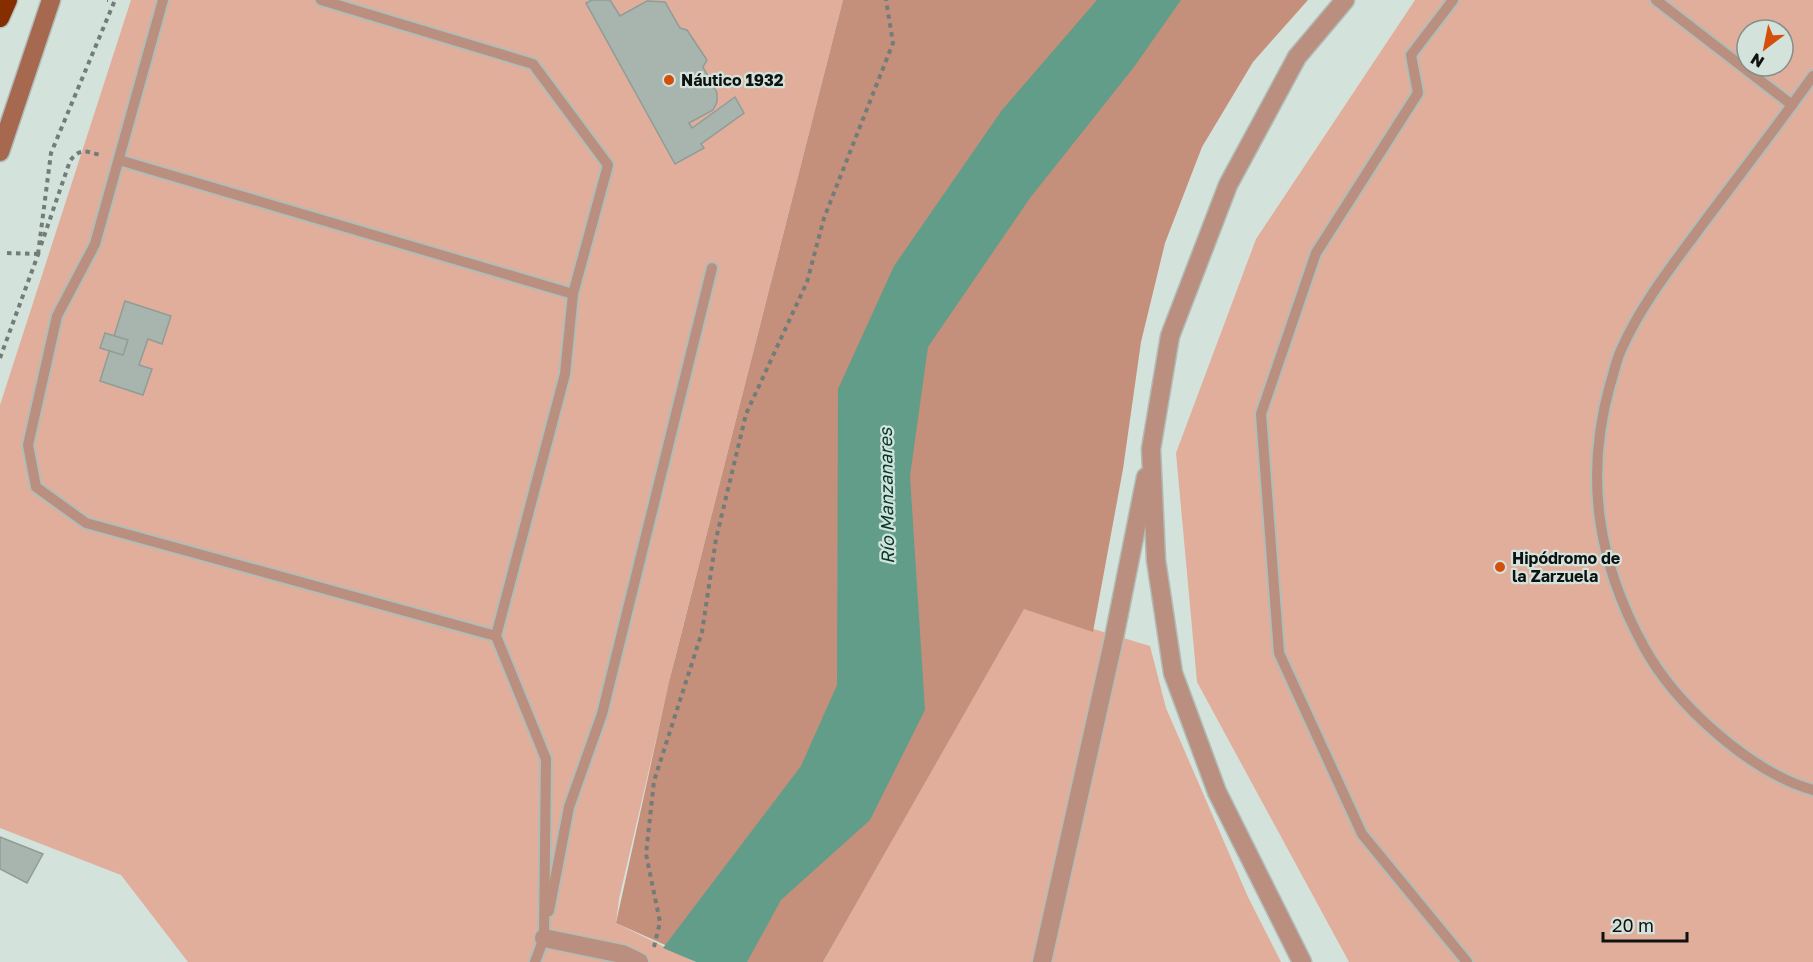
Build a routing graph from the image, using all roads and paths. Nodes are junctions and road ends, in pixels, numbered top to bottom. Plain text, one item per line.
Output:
1 (8, 0) edge
2 (51, 0) edge
3 (116, 0) edge
4 (164, 0) edge
5 (321, 0) edge
6 (886, 0) edge
7 (1346, 0) edge
8 (1453, 0) edge
9 (1656, 0) edge
10 (0, 18) edge
11 (1813, 76) edge
12 (1792, 105) junction
13 (0, 152) edge
14 (119, 160) junction
15 (7, 254) dead end
16 (38, 254) junction
17 (712, 268) dead end
18 (573, 294) junction
19 (0, 358) edge
20 (1151, 448) junction
21 (496, 636) junction
22 (1813, 790) edge
23 (544, 938) junction
24 (646, 957) edge
25 (535, 962) edge
26 (1042, 962) edge
27 (1302, 962) edge
28 (1467, 962) edge

1 - 10 highway
2 - 13 street
3 - 16 path
4 - 14 lane
5 - 18 lane
6 - 24 path
7 - 20 street
8 - 28 lane
9 - 12 lane
11 - 12 lane
12 - 22 lane
14 - 16 path
14 - 18 lane
14 - 21 lane
15 - 16 path
16 - 19 path
17 - 23 lane
18 - 21 lane
20 - 26 street
20 - 27 street
21 - 23 lane
23 - 24 street
23 - 25 lane

